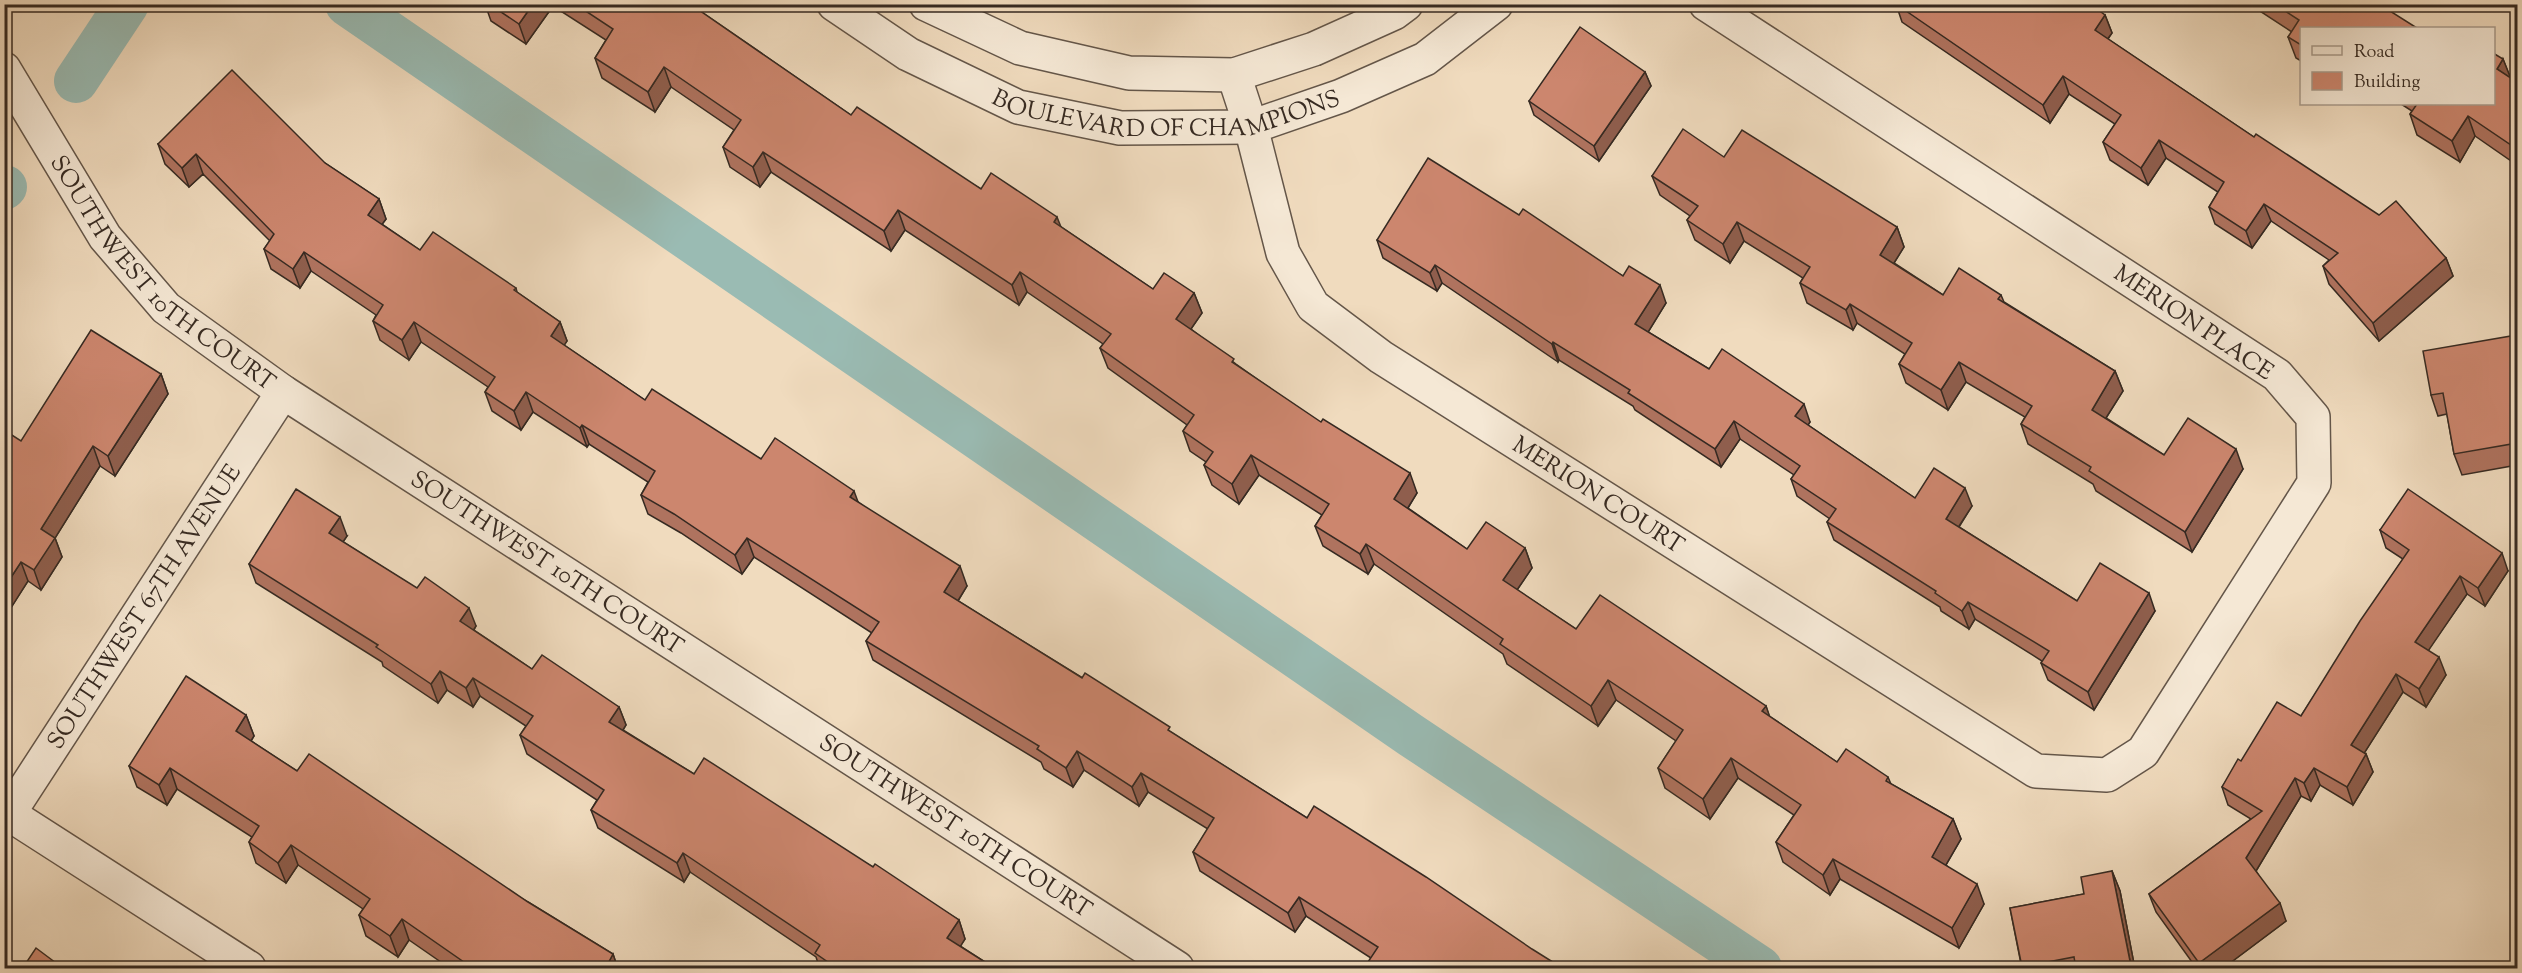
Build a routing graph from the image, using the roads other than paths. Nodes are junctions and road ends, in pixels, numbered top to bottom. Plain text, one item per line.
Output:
1 (834, 4) edge
2 (926, 4) edge
3 (1406, 4) edge
4 (1496, 4) edge
5 (1706, 4) edge
6 (4, 69) edge
7 (1234, 75) junction
8 (1251, 127) junction
9 (284, 392) junction
10 (2107, 775) joint
11 (7, 817) edge
12 (249, 969) edge
13 (1178, 969) edge

1 - 8 street, BOULEVARD OF CHAMPIONS
2 - 7 street, BOULEVARD OF CHAMPIONS
3 - 7 street, BOULEVARD OF CHAMPIONS
4 - 8 street, BOULEVARD OF CHAMPIONS
5 - 10 street, MERION PLACE
6 - 9 street, SOUTHWEST 10TH COURT
7 - 8 street, MERION COURT
8 - 10 street, MERION COURT
9 - 11 street, SOUTHWEST 67TH AVENUE
9 - 13 street, SOUTHWEST 10TH COURT
11 - 12 street

